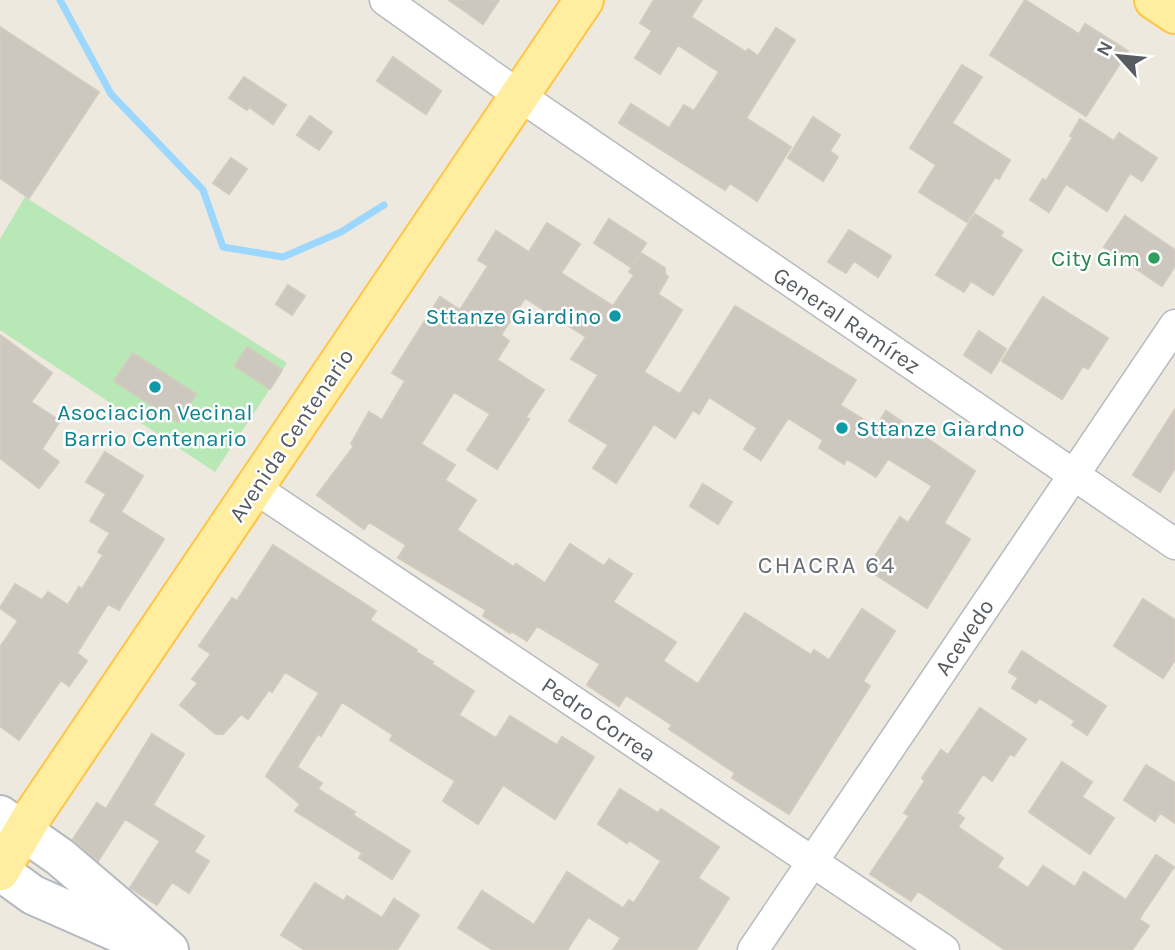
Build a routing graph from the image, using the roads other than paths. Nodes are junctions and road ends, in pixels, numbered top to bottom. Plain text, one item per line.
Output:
1 (385, 0) edge
2 (584, 0) edge
3 (1154, 0) edge
4 (1175, 14) edge
5 (520, 96) junction
6 (1175, 325) edge
7 (1074, 475) junction
8 (255, 488) junction
9 (1175, 544) edge
10 (11, 823) edge
11 (812, 862) junction
12 (0, 871) edge
13 (159, 950) edge
14 (169, 950) edge
15 (753, 950) edge
16 (944, 950) edge

1 - 5 street, General Ramírez
2 - 5 main road, Avenida Centenario
3 - 4 main road
5 - 7 street, General Ramírez
5 - 8 main road, Avenida Centenario
6 - 7 street, Acevedo
7 - 9 street, General Ramírez
7 - 11 street, Acevedo
8 - 10 main road, Avenida Centenario
8 - 11 street, Pedro Correa
10 - 12 main road, Avenida Centenario
10 - 14 main road
11 - 15 street, Acevedo
11 - 16 street, Pedro Correa
12 - 13 main road

